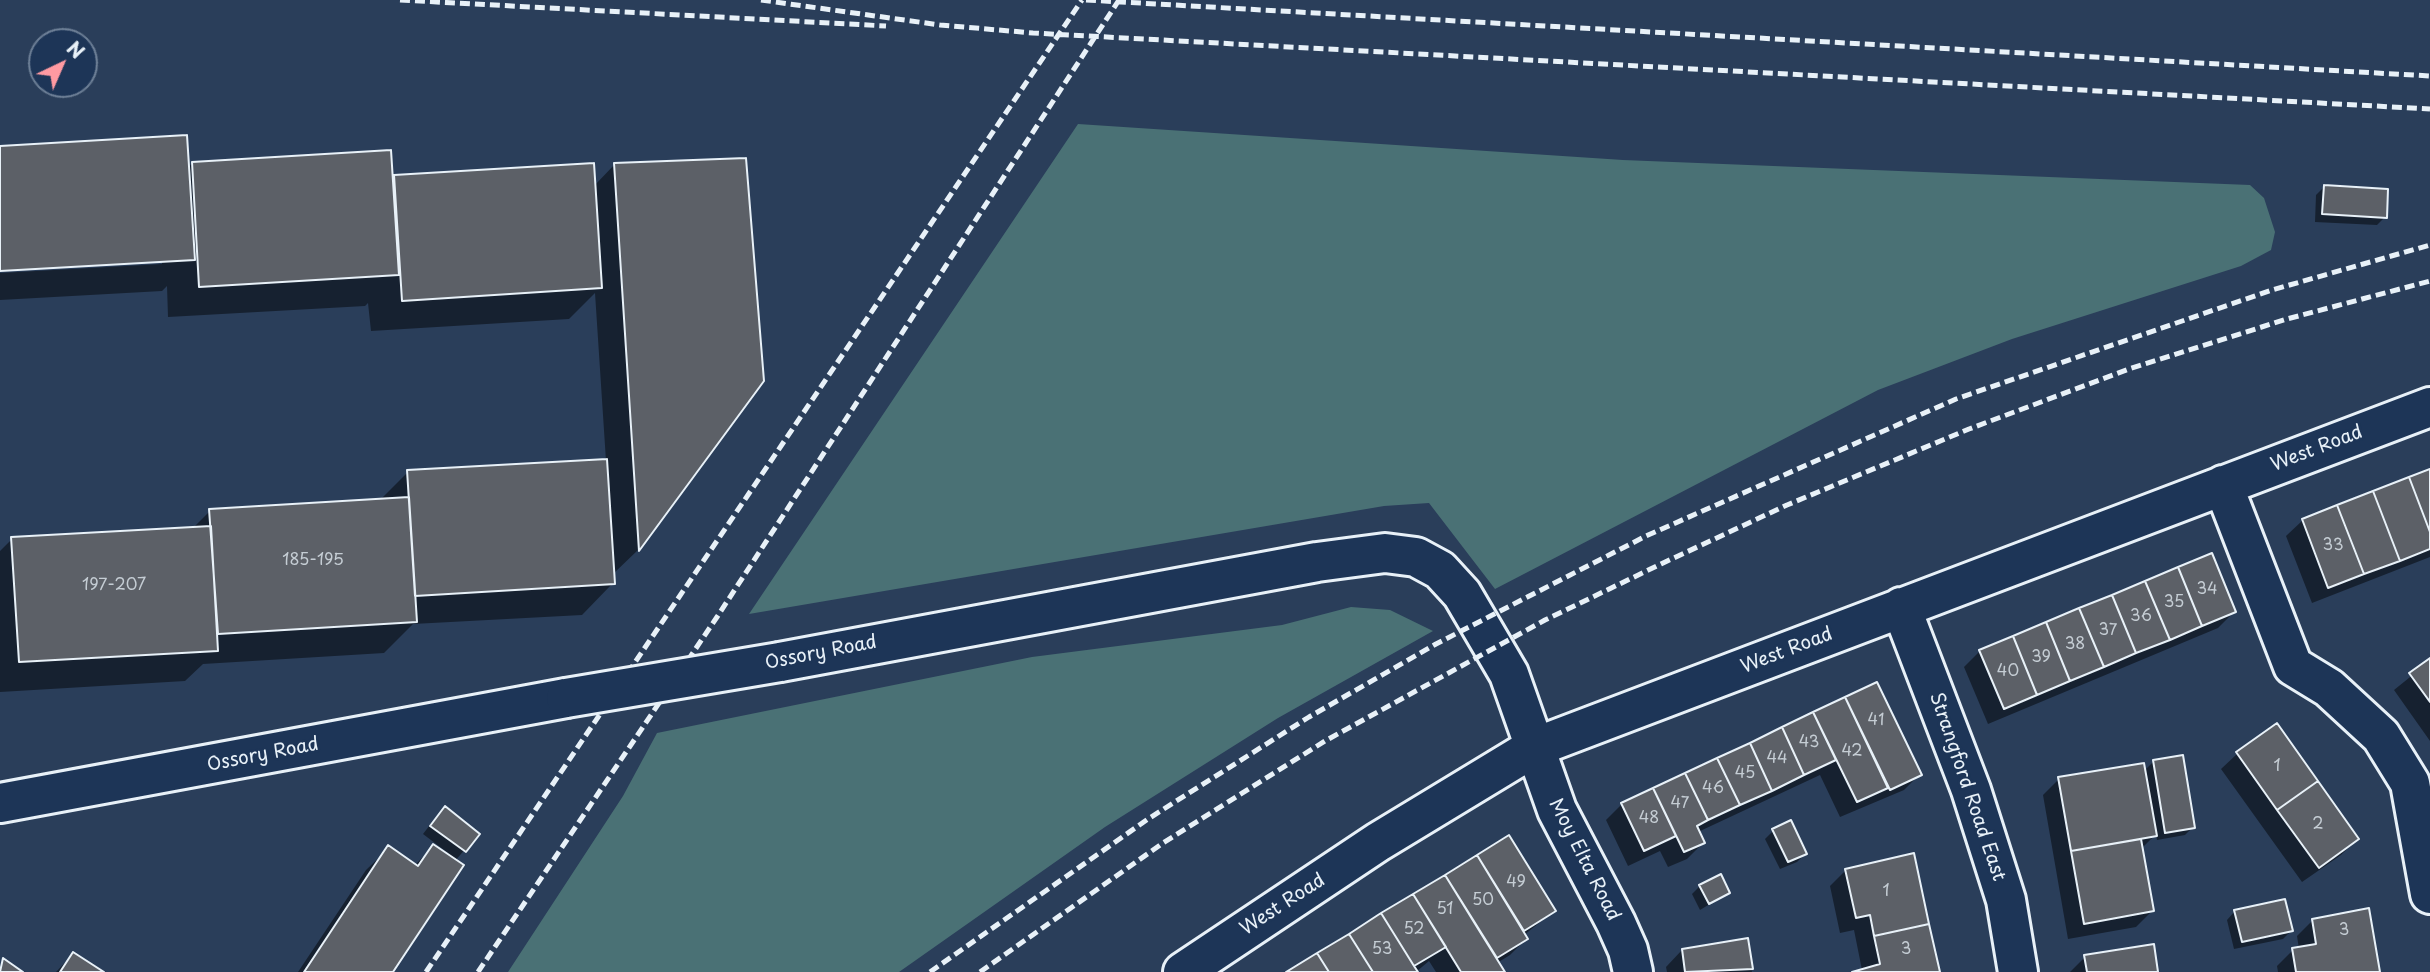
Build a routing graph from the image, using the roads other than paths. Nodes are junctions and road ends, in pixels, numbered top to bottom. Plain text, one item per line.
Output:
1 (2430, 407) edge
2 (2223, 485) junction
3 (1901, 607) junction
4 (1533, 748) junction
5 (0, 803) edge
6 (2430, 894) edge
7 (1208, 965) edge
8 (1633, 972) edge
9 (2018, 972) edge

1 - 2 street, West Road
2 - 3 street, West Road
2 - 6 street
3 - 4 street, West Road
3 - 9 street, Strangford Road East
4 - 5 street, Ossory Road, bridge
4 - 7 street, West Road
4 - 8 street, Moy Elta Road

